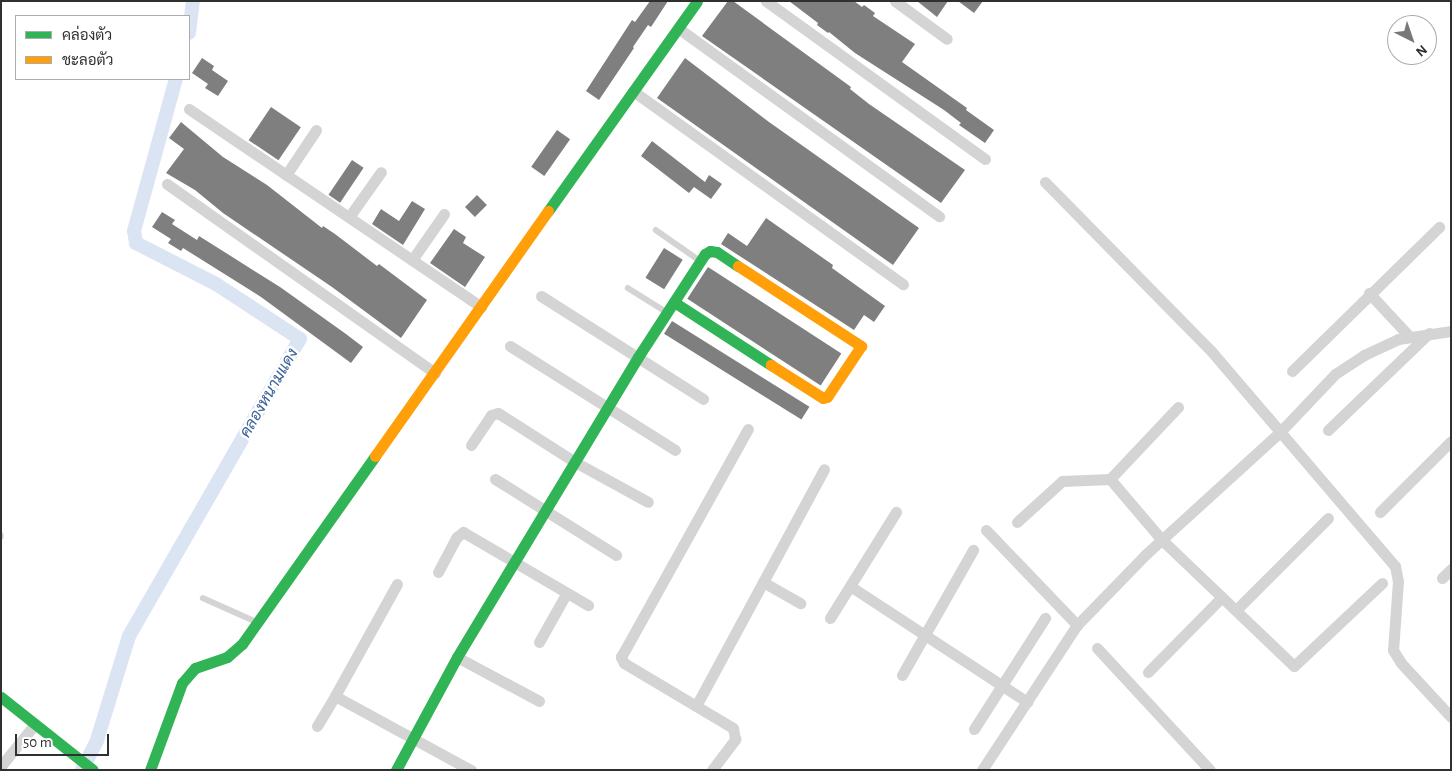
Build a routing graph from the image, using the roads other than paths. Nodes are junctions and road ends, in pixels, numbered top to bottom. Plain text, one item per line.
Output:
1 (697, 1) edge
2 (766, 1) edge
3 (895, 1) edge
4 (678, 28) junction
5 (947, 39) dead end
6 (633, 91) junction
7 (190, 109) dead end
8 (316, 130) dead end
9 (985, 159) dead end
10 (381, 172) dead end
11 (286, 175) junction
12 (1045, 182) dead end
13 (167, 184) dead end
14 (444, 214) dead end
15 (939, 216) dead end
16 (349, 217) junction
17 (1439, 227) dead end
18 (656, 230) dead end
19 (412, 260) junction
20 (700, 261) junction
21 (903, 284) dead end
22 (628, 288) dead end
23 (1369, 293) junction
24 (541, 296) dead end
25 (674, 302) junction
26 (481, 308) junction
27 (667, 312) junction
28 (1451, 331) edge
29 (1429, 333) junction
30 (1410, 337) junction
31 (510, 346) dead end
32 (638, 357) junction
33 (1292, 371) dead end
34 (435, 373) junction
35 (703, 399) dead end
36 (1178, 407) dead end
37 (608, 408) junction
38 (748, 429) dead end
39 (1328, 430) dead end
40 (1280, 432) junction
41 (1451, 441) edge
42 (472, 445) dead end
43 (675, 450) dead end
44 (575, 462) junction
45 (824, 469) dead end
46 (495, 479) dead end
47 (1110, 479) junction
48 (648, 502) dead end
49 (545, 510) junction
50 (896, 512) dead end
51 (1380, 512) dead end
52 (1328, 518) dead end
53 (1017, 522) dead end
54 (986, 530) dead end
55 (1162, 540) junction
56 (973, 550) dead end
57 (616, 555) dead end
58 (514, 563) junction
59 (1451, 569) edge
60 (438, 572) dead end
61 (1442, 578) dead end
62 (763, 582) junction
63 (1382, 583) dead end
64 (398, 584) dead end
65 (850, 586) junction
66 (566, 594) junction
67 (1222, 597) junction
68 (203, 598) dead end
69 (800, 603) dead end
70 (588, 606) dead end
71 (1236, 610) junction
72 (830, 618) dead end
73 (1045, 618) dead end
74 (257, 622) junction
75 (1077, 625) junction
76 (925, 634) junction
77 (539, 642) dead end
78 (1097, 648) dead end
79 (457, 657) junction
80 (1148, 672) dead end
81 (902, 675) dead end
82 (1002, 685) junction
83 (335, 696) junction
84 (1, 697) edge
85 (540, 701) dead end
86 (1027, 702) junction
87 (696, 706) junction
88 (1451, 717) edge
89 (35, 724) junction
90 (317, 726) dead end
91 (974, 729) dead end
92 (414, 737) junction
93 (1, 766) edge
94 (92, 770) edge
95 (150, 770) edge
96 (396, 770) edge
97 (471, 770) edge
98 (712, 770) edge
99 (982, 770) edge
100 (1210, 770) edge

1 - 4 street
2 - 9 street
3 - 5 street
4 - 6 street
4 - 15 street
6 - 21 street
6 - 26 street
7 - 11 street
8 - 11 street
10 - 16 street
11 - 16 street
12 - 40 street
13 - 34 street
14 - 19 street
16 - 19 street
17 - 23 street
18 - 20 lane
19 - 26 street
20 - 25 street
20 - 25 street
22 - 27 lane
23 - 30 street
23 - 33 street
24 - 32 street
25 - 27 street
26 - 34 street
27 - 32 street
28 - 29 street
29 - 30 street
29 - 39 street
30 - 40 street
31 - 37 street
32 - 35 street
32 - 37 street
34 - 74 street
36 - 47 street
37 - 43 street
37 - 44 street
38 - 87 street
40 - 55 street
40 - 88 street
41 - 51 street
42 - 44 street
44 - 48 street
44 - 49 street
45 - 62 street
46 - 49 street
47 - 53 street
47 - 55 street
49 - 57 street
49 - 58 street
50 - 65 street
52 - 71 street
54 - 75 street
55 - 67 street
55 - 75 street
56 - 76 street
58 - 60 street
58 - 66 street
58 - 79 street
59 - 61 street
62 - 69 street
62 - 87 street
63 - 71 street
64 - 83 street
65 - 72 street
65 - 76 street
66 - 70 street
66 - 77 street
67 - 71 street
67 - 80 street
68 - 74 lane
73 - 82 street
74 - 95 street
75 - 86 street
76 - 81 street
76 - 82 street
78 - 100 street
79 - 85 street
79 - 92 street
82 - 86 street
82 - 91 street
83 - 90 street
83 - 92 street
84 - 89 street
86 - 99 street
87 - 98 street
89 - 93 street
89 - 94 street
92 - 96 street
92 - 97 street

